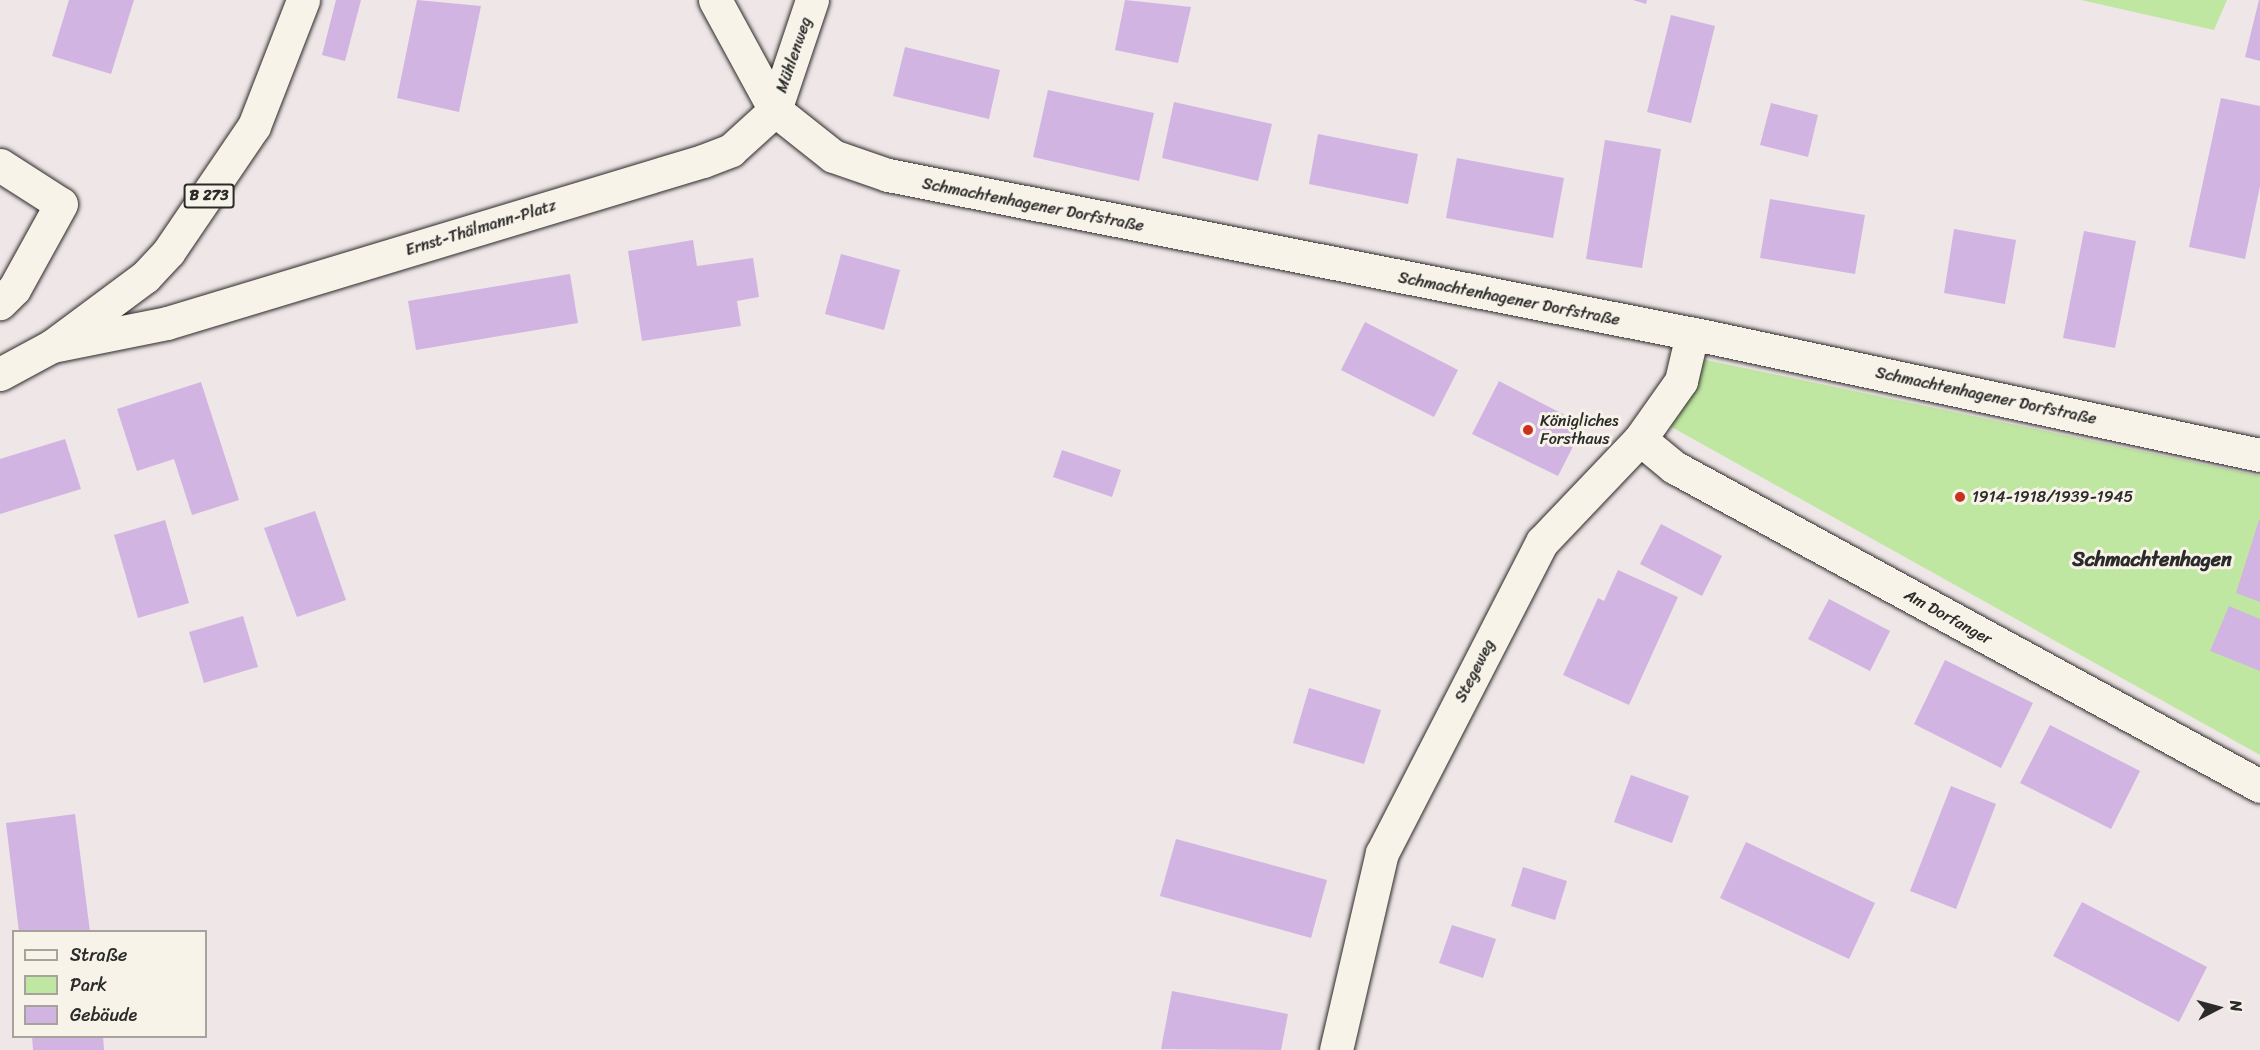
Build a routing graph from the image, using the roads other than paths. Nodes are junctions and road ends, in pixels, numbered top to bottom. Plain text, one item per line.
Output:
1 (303, 0) edge
2 (715, 0) edge
3 (812, 0) edge
4 (775, 110) junction
5 (0, 165) edge
6 (0, 303) edge
7 (1692, 334) junction
8 (52, 345) junction
9 (0, 374) edge
10 (1641, 439) junction
11 (2260, 455) edge
12 (2260, 786) edge
13 (1336, 1050) edge

1 - 8 main road, Ernst-Thälmann-Platz / B 273
2 - 4 main road
3 - 4 main road, Mühlenweg
4 - 7 main road, Schmachtenhagener Dorfstraße
4 - 8 main road, Ernst-Thälmann-Platz
5 - 6 main road
7 - 10 main road, Stegeweg
7 - 11 main road, Schmachtenhagener Dorfstraße
8 - 9 main road, Ernst-Thälmann-Platz / B 273
10 - 12 main road, Am Dorfanger
10 - 13 main road, Stegeweg

